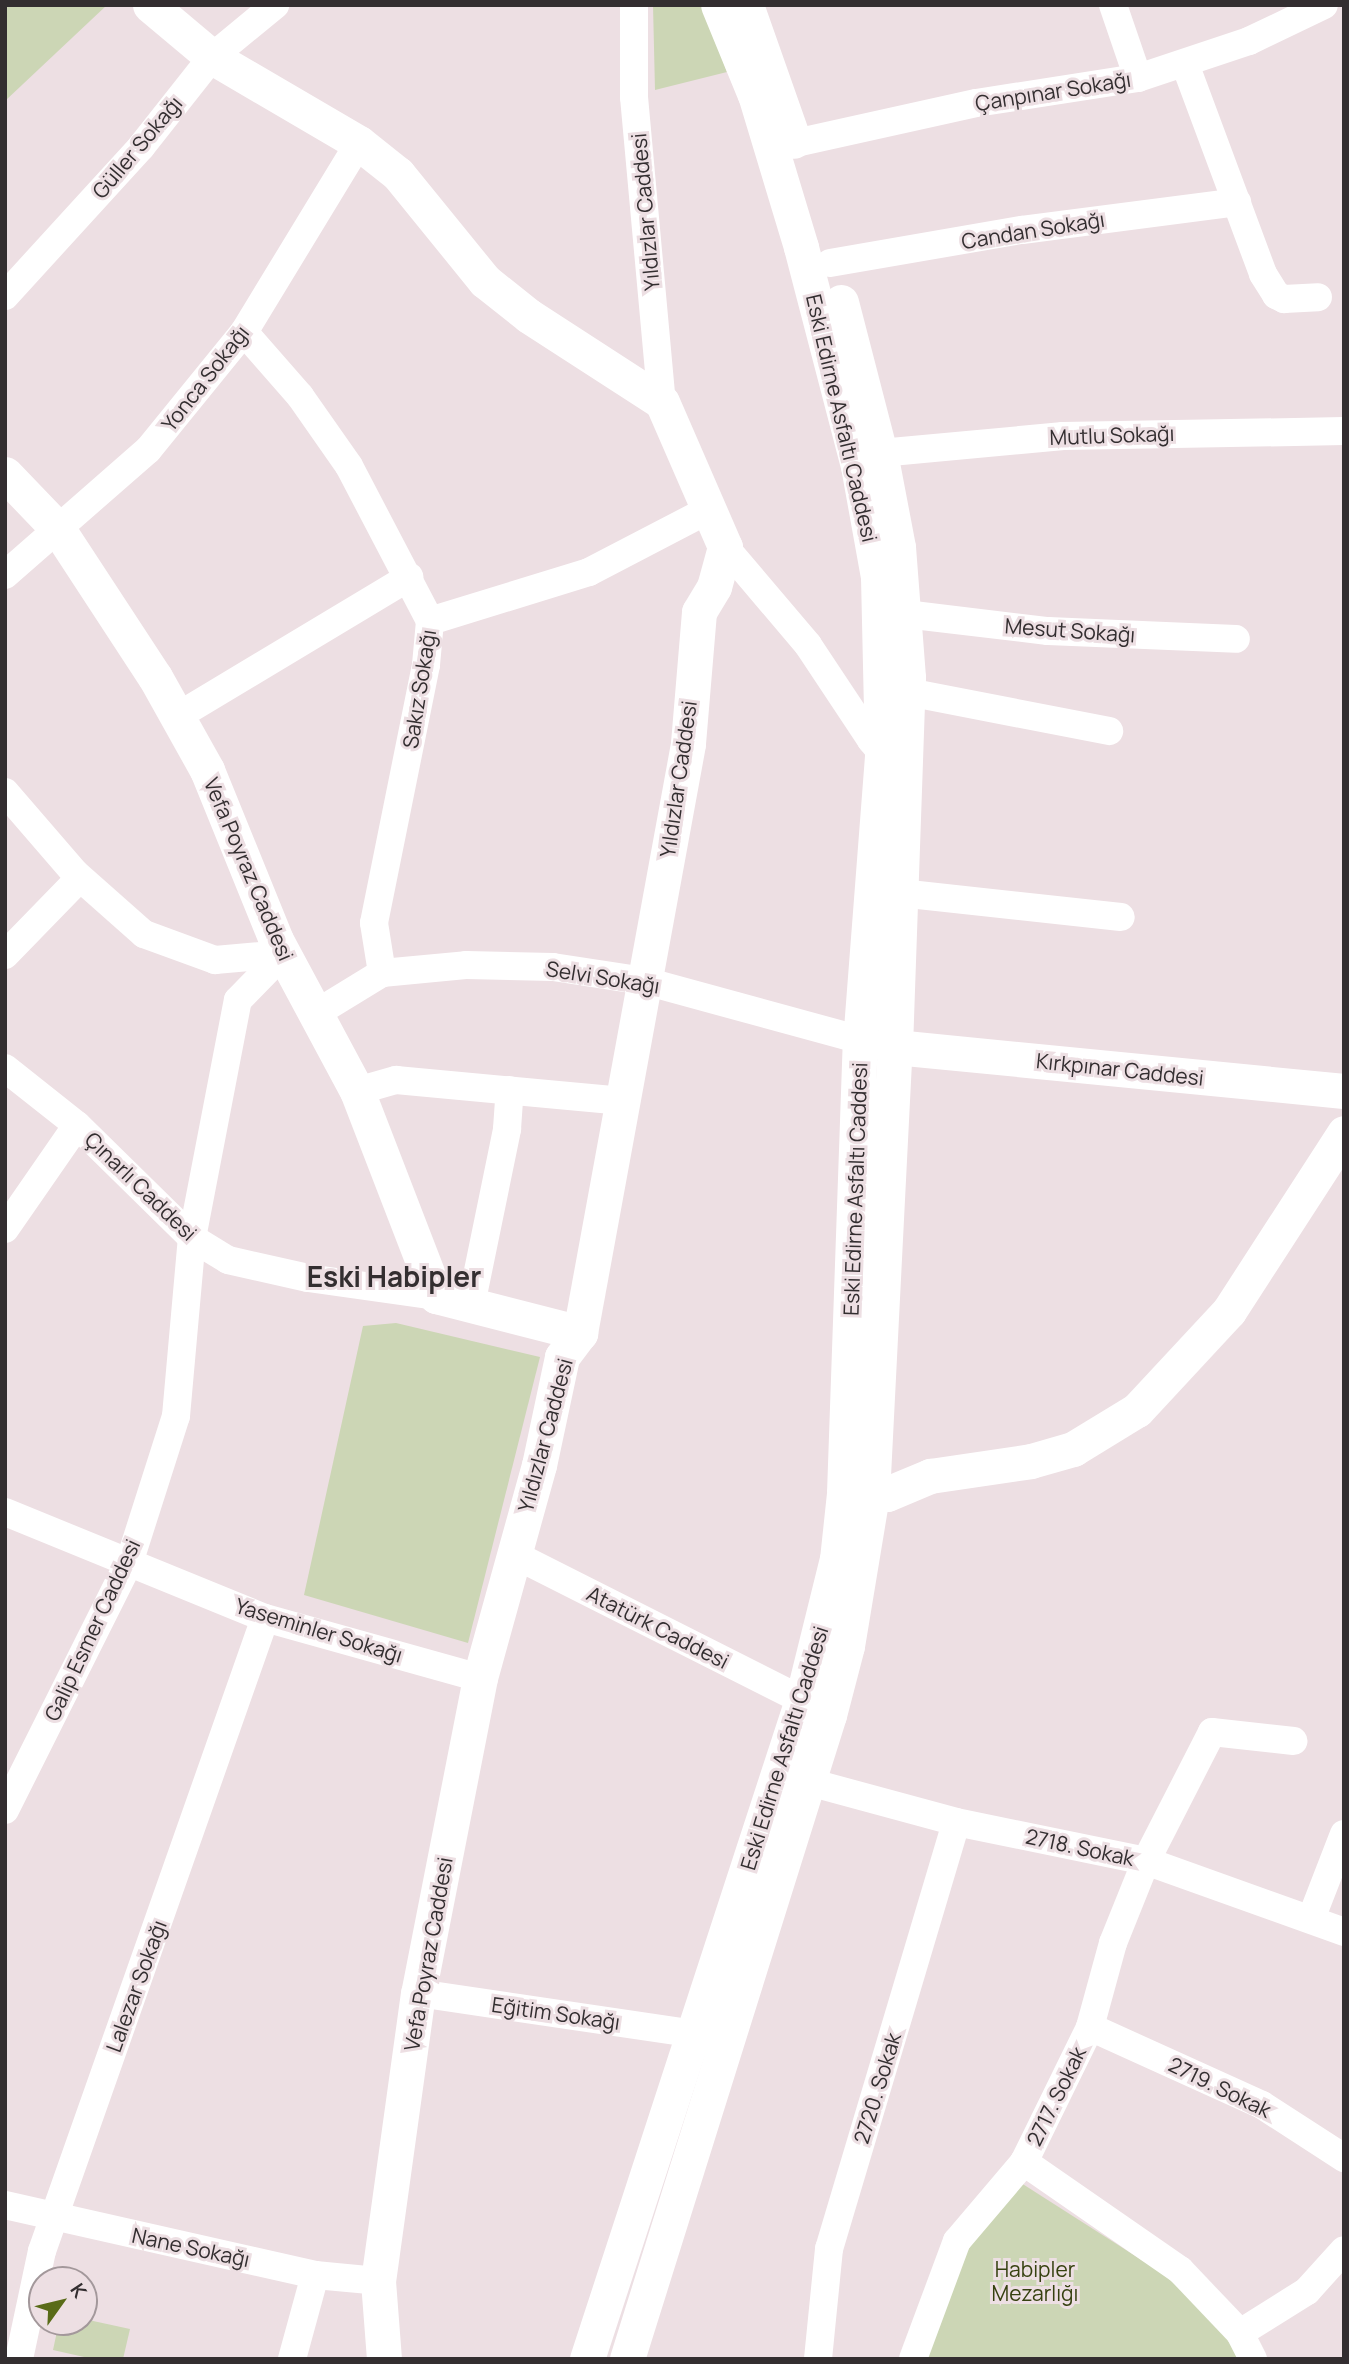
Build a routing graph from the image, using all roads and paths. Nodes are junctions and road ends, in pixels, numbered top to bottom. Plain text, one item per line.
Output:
1 (150, 5) edge
2 (275, 5) edge
3 (634, 5) edge
4 (718, 5) edge
5 (746, 5) edge
6 (1113, 5) edge
7 (1324, 5) edge
8 (212, 57) junction
9 (1185, 64) junction
10 (1138, 78) junction
11 (359, 143) junction
12 (783, 145) junction
13 (1237, 202) junction
14 (831, 263) junction
15 (5, 296) edge
16 (1318, 297) dead end
17 (244, 331) junction
18 (662, 402) junction
19 (1344, 431) edge
20 (880, 453) junction
21 (5, 474) edge
22 (708, 510) junction
23 (58, 529) junction
24 (725, 547) junction
25 (5, 575) edge
26 (409, 577) junction
27 (905, 614) junction
28 (430, 621) junction
29 (1236, 639) dead end
30 (908, 692) junction
31 (178, 716) junction
32 (1109, 731) dead end
33 (895, 754) junction
34 (5, 792) edge
35 (80, 878) junction
36 (900, 893) junction
37 (1121, 917) dead end
38 (283, 954) junction
39 (5, 955) edge
40 (382, 973) junction
41 (645, 981) junction
42 (315, 1014) junction
43 (860, 1042) junction
44 (895, 1047) junction
45 (5, 1068) edge
46 (510, 1090) junction
47 (357, 1091) junction
48 (1344, 1091) edge
49 (623, 1101) junction
50 (77, 1125) junction
51 (1344, 1133) edge
52 (5, 1229) edge
53 (192, 1238) junction
54 (436, 1296) junction
55 (471, 1305) junction
56 (580, 1333) junction
57 (856, 1465) junction
58 (930, 1476) junction
59 (872, 1495) junction
60 (5, 1512) edge
61 (513, 1554) junction
62 (130, 1560) junction
63 (265, 1618) junction
64 (480, 1678) junction
65 (802, 1700) junction
66 (1294, 1741) dead end
67 (13, 1777) edge
68 (810, 1782) junction
69 (5, 1810) edge
70 (956, 1822) junction
71 (1344, 1834) edge
72 (1146, 1861) junction
73 (1311, 1919) junction
74 (1344, 1932) edge
75 (418, 1993) junction
76 (1090, 2027) junction
77 (694, 2034) junction
78 (1344, 2158) edge
79 (1024, 2162) junction
80 (5, 2205) edge
81 (54, 2217) junction
82 (1344, 2250) edge
83 (315, 2275) junction
84 (378, 2281) junction
85 (1240, 2333) junction
86 (19, 2359) edge
87 (292, 2359) edge
88 (384, 2359) edge
89 (587, 2359) edge
90 (627, 2359) edge
91 (818, 2359) edge
92 (913, 2359) edge
93 (1253, 2359) edge

1 - 8 main road
2 - 8 street, Güller Sokağı
3 - 18 street, Yıldızlar Caddesi
4 - 12 main road, Eski Edirne Asfaltı Caddesi
5 - 12 main road, Eski Edirne Asfaltı Caddesi
6 - 10 street
7 - 9 street, Çanpınar Sokağı
8 - 11 main road
8 - 15 street, Güller Sokağı
9 - 10 street, Çanpınar Sokağı
9 - 13 street
10 - 12 street, Çanpınar Sokağı
11 - 17 street, Yonca Sokağı
11 - 18 main road
12 - 14 main road, Eski Edirne Asfaltı Caddesi
12 - 33 main road, Eski Edirne Asfaltı Caddesi
13 - 14 street, Candan Sokağı
13 - 16 street
14 - 20 main road, Eski Edirne Asfaltı Caddesi
17 - 23 street, Yonca Sokağı
17 - 26 street, Sakız Sokağı
18 - 22 main road, Yıldızlar Caddesi
19 - 20 street, Mutlu Sokağı
20 - 27 main road, Eski Edirne Asfaltı Caddesi
21 - 23 main road, Vefa Poyraz Caddesi
22 - 24 main road, Yıldızlar Caddesi
22 - 28 street
23 - 25 street, Yonca Sokağı
23 - 31 main road, Vefa Poyraz Caddesi
24 - 33 street
24 - 41 main road, Yıldızlar Caddesi
26 - 28 street, Sakız Sokağı
26 - 31 street
27 - 29 street, Mesut Sokağı
27 - 30 main road, Eski Edirne Asfaltı Caddesi
28 - 40 street, Sakız Sokağı
30 - 32 street
30 - 33 main road, Eski Edirne Asfaltı Caddesi
31 - 38 main road, Vefa Poyraz Caddesi
33 - 36 main road, Eski Edirne Asfaltı Caddesi
33 - 43 main road, Eski Edirne Asfaltı Caddesi
34 - 35 street
35 - 38 street
35 - 39 street
36 - 37 street
36 - 44 main road, Eski Edirne Asfaltı Caddesi
38 - 42 main road, Vefa Poyraz Caddesi
38 - 53 street, Galip Esmer Caddesi
40 - 41 street, Selvi Sokağı
40 - 42 street, Selvi Sokağı
41 - 43 street, Selvi Sokağı
41 - 49 main road, Yıldızlar Caddesi
42 - 47 main road, Vefa Poyraz Caddesi
43 - 44 street, Selvi Sokağı
43 - 57 main road, Eski Edirne Asfaltı Caddesi
44 - 48 main road, Kırkpınar Caddesi
44 - 57 main road, Eski Edirne Asfaltı Caddesi
45 - 50 street, Çınarlı Caddesi
46 - 47 street
46 - 49 street
46 - 55 street
47 - 54 main road, Vefa Poyraz Caddesi
49 - 56 main road, Yıldızlar Caddesi
50 - 52 street
50 - 53 street, Çınarlı Caddesi
51 - 58 main road
53 - 54 street, Çınarlı Caddesi
53 - 62 street, Galip Esmer Caddesi
54 - 55 main road, Çınarlı Caddesi
55 - 56 main road, Çınarlı Caddesi
56 - 61 main road, Yıldızlar Caddesi
57 - 58 main road
57 - 59 main road, Eski Edirne Asfaltı Caddesi
57 - 65 main road, Eski Edirne Asfaltı Caddesi
58 - 59 main road
59 - 68 main road, Eski Edirne Asfaltı Caddesi
60 - 62 street, Yaseminler Sokağı
61 - 64 main road, Vefa Poyraz Caddesi
61 - 65 street, Atatürk Caddesi
62 - 63 street, Yaseminler Sokağı
62 - 67 street, Galip Esmer Caddesi
63 - 64 street, Yaseminler Sokağı
63 - 81 street, Lalezar Sokağı
64 - 75 main road, Vefa Poyraz Caddesi
65 - 77 main road, Eski Edirne Asfaltı Caddesi
66 - 72 street, 2717. Sokak
67 - 69 street, Galip Esmer Caddesi
68 - 70 street, 2718. Sokak
68 - 90 main road, Eski Edirne Asfaltı Caddesi
70 - 72 street, 2718. Sokak
70 - 91 street, 2720. Sokak
71 - 73 street
72 - 73 street, 2718. Sokak
72 - 76 street, 2717. Sokak
73 - 74 street, 2718. Sokak
75 - 77 street, Eğitim Sokağı
75 - 84 main road, Vefa Poyraz Caddesi
76 - 78 street, 2719. Sokak
76 - 79 street, 2717. Sokak
77 - 89 main road, Eski Edirne Asfaltı Caddesi
79 - 85 street, 2717. Sokak
79 - 92 street
80 - 81 street, Nane Sokağı
81 - 83 street, Nane Sokağı
81 - 86 street, Lalezar Sokağı
82 - 85 street
83 - 84 street, Nane Sokağı
83 - 87 street
84 - 88 main road, Vefa Poyraz Caddesi
85 - 93 street, 2717. Sokak

